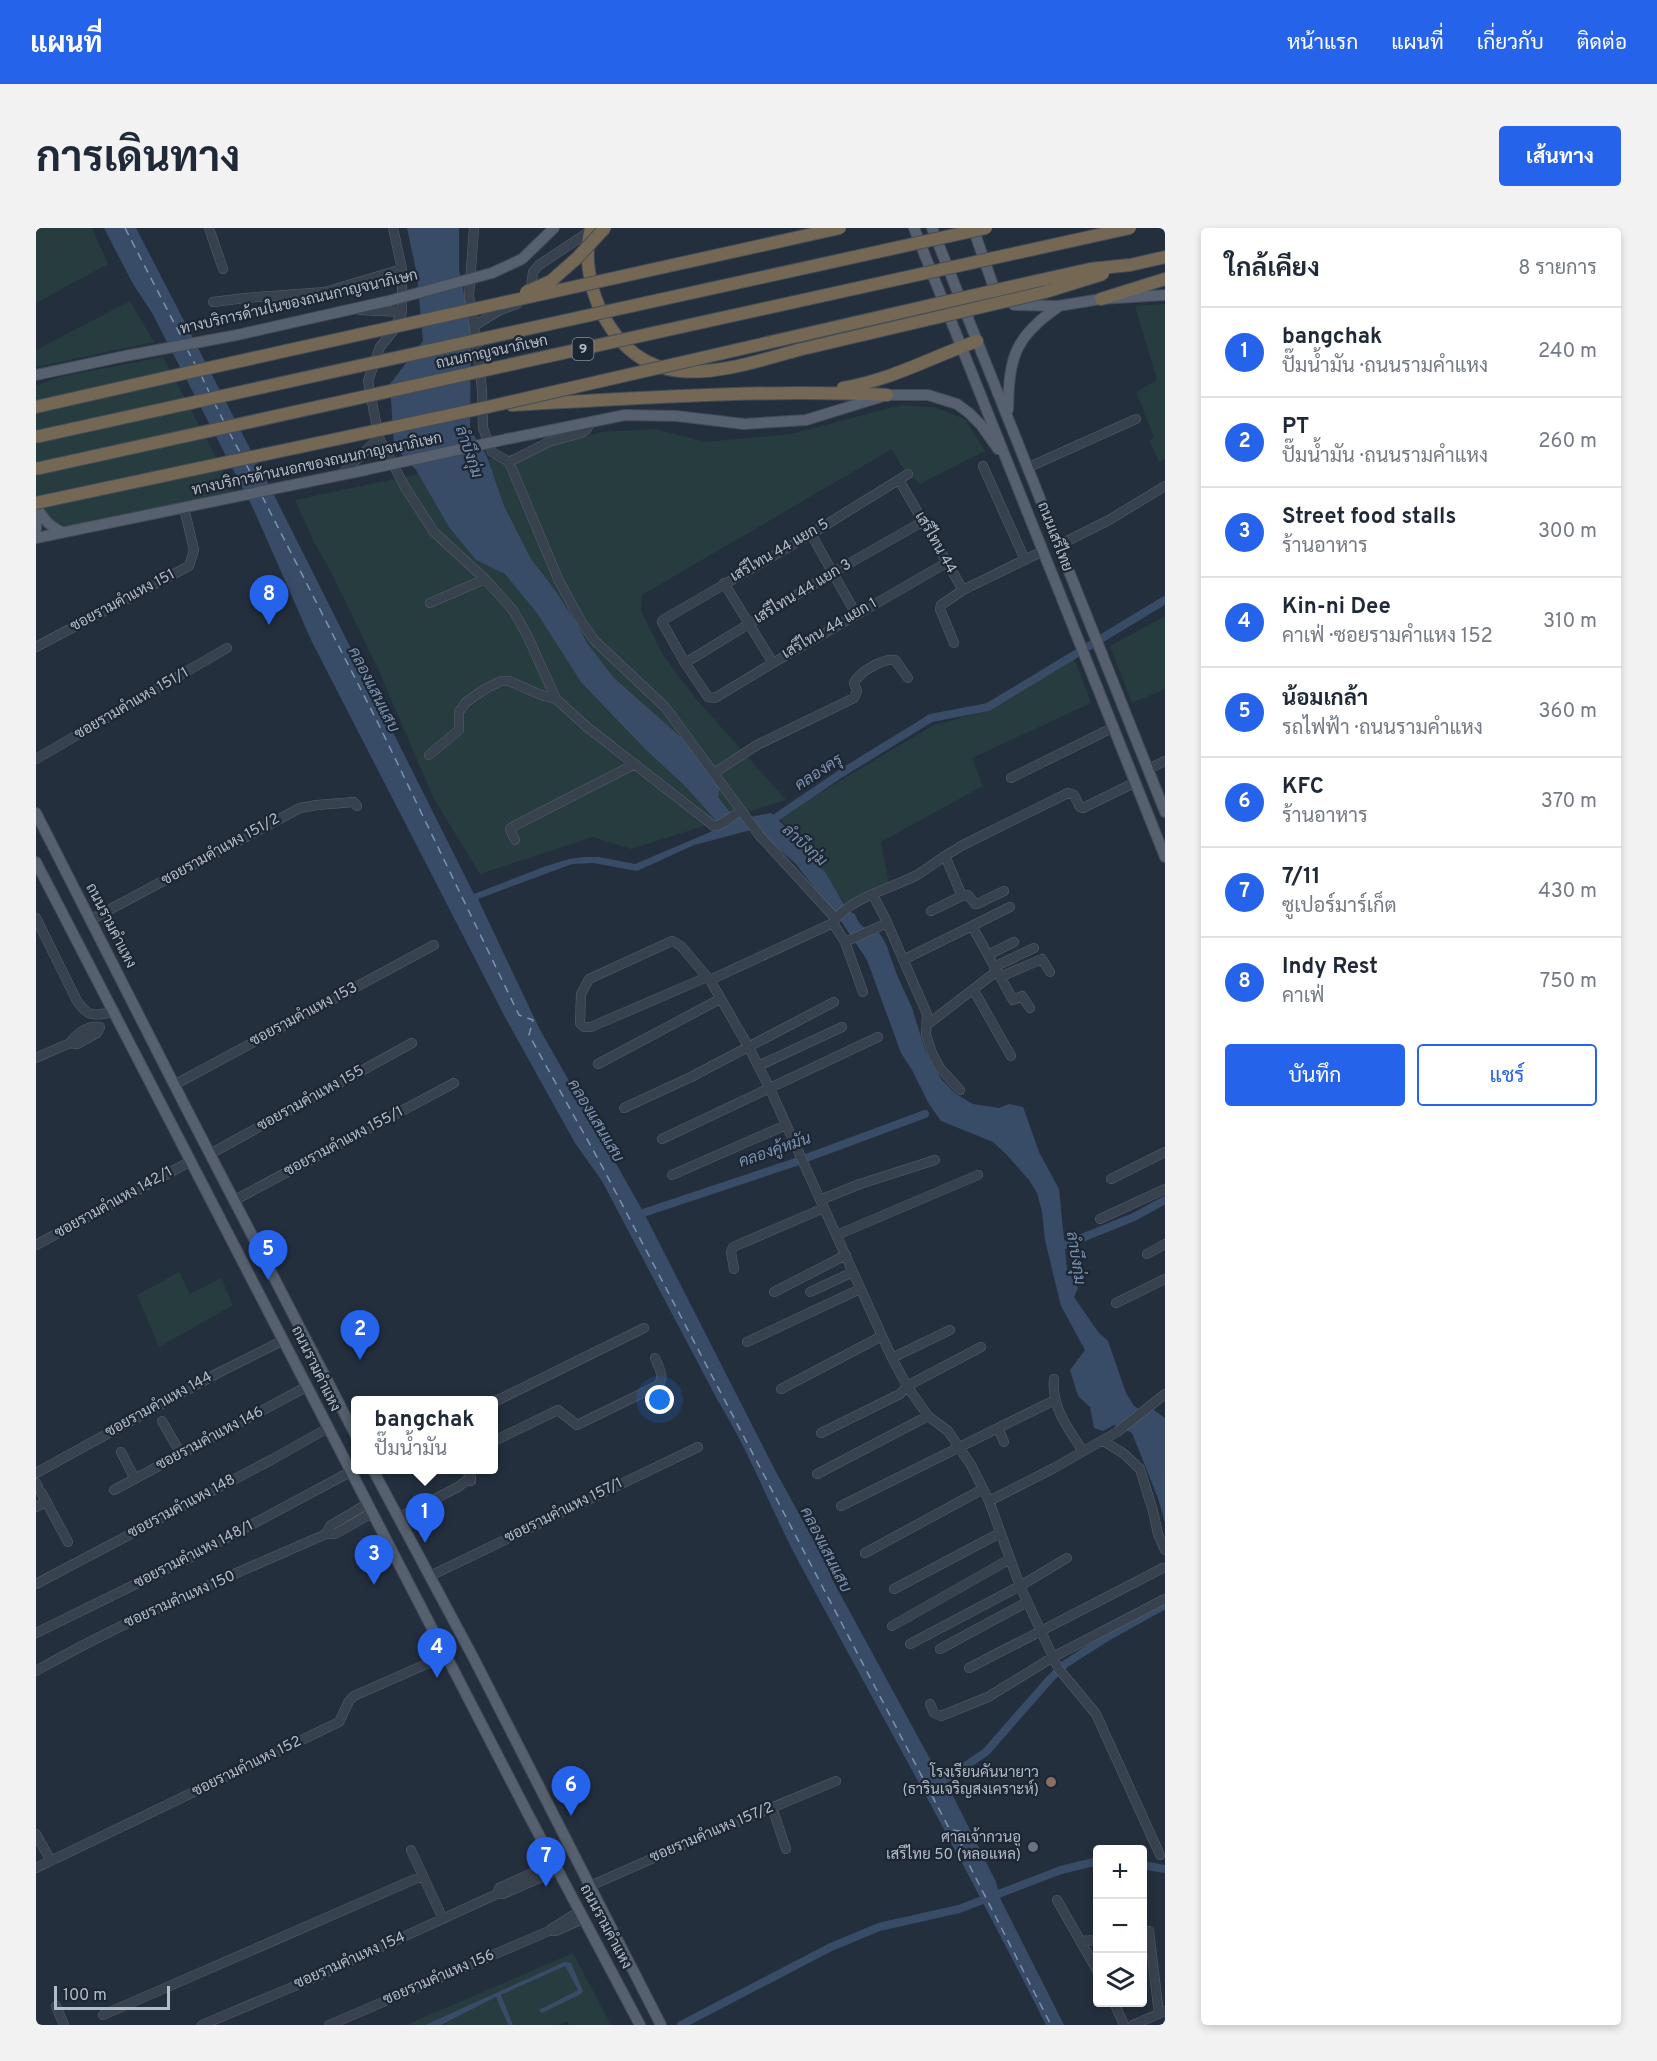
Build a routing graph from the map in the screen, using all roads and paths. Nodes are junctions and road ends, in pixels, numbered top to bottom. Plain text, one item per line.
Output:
1 (209, 228) edge
2 (393, 228) edge
3 (474, 228) edge
4 (554, 228) edge
5 (605, 228) edge
6 (840, 228) edge
7 (914, 228) edge
8 (932, 228) edge
9 (973, 228) edge
10 (986, 228) edge
11 (1130, 228) edge
12 (591, 230) edge
13 (1165, 257) edge
14 (1130, 266) junction
15 (223, 269) dead end
16 (402, 269) junction
17 (1165, 279) edge
18 (1165, 295) edge
19 (1101, 299) junction
20 (213, 302) dead end
21 (1058, 306) junction
22 (480, 308) junction
23 (352, 309) junction
24 (402, 312) junction
25 (474, 326) junction
26 (977, 341) junction
27 (961, 347) junction
28 (36, 375) edge
29 (815, 392) junction
30 (887, 395) junction
31 (492, 406) junction
32 (36, 407) edge
33 (1008, 415) junction
34 (1136, 419) dead end
35 (591, 422) junction
36 (36, 437) edge
37 (379, 438) junction
38 (509, 462) junction
39 (1009, 464) junction
40 (983, 466) dead end
41 (1029, 467) junction
42 (36, 469) edge
43 (908, 474) dead end
44 (339, 476) junction
45 (899, 480) junction
46 (1165, 486) edge
47 (36, 504) edge
48 (184, 508) junction
49 (36, 519) edge
50 (922, 522) junction
51 (36, 529) edge
52 (63, 532) junction
53 (812, 534) junction
54 (36, 538) edge
55 (1059, 544) junction
56 (1043, 551) junction
57 (1025, 560) junction
58 (946, 562) junction
59 (834, 572) junction
60 (485, 579) junction
61 (724, 584) junction
62 (963, 590) junction
63 (430, 603) dead end
64 (856, 614) junction
65 (750, 623) junction
66 (954, 643) dead end
67 (36, 647) edge
68 (227, 648) dead end
69 (685, 663) junction
70 (773, 663) junction
71 (909, 678) dead end
72 (556, 699) junction
73 (1112, 728) junction
74 (429, 755) dead end
75 (36, 759) edge
76 (1165, 761) edge
77 (635, 764) junction
78 (1148, 769) junction
79 (714, 773) junction
80 (1011, 778) dead end
81 (1134, 783) junction
82 (357, 806) dead end
83 (1165, 810) edge
84 (36, 813) edge
85 (740, 813) junction
86 (515, 840) dead end
87 (945, 856) junction
88 (1165, 857) edge
89 (36, 862) edge
90 (1004, 891) dead end
91 (873, 896) junction
92 (962, 896) junction
93 (1010, 907) dead end
94 (931, 910) dead end
95 (835, 919) junction
96 (37, 921) edge
97 (90, 921) junction
98 (887, 923) junction
99 (972, 926) junction
100 (848, 941) junction
101 (1014, 942) dead end
102 (434, 945) dead end
103 (1034, 948) dead end
104 (988, 955) junction
105 (903, 960) junction
106 (997, 972) junction
107 (1050, 972) dead end
108 (708, 979) junction
109 (973, 988) junction
110 (863, 992) dead end
111 (720, 999) junction
112 (834, 1002) dead end
113 (1030, 1008) dead end
114 (116, 1014) junction
115 (928, 1024) junction
116 (842, 1027) dead end
117 (878, 1037) dead end
118 (412, 1042) dead end
119 (748, 1046) junction
120 (1011, 1056) dead end
121 (36, 1058) edge
122 (598, 1064) dead end
123 (758, 1066) junction
124 (454, 1083) dead end
125 (174, 1085) junction
126 (770, 1089) junction
127 (960, 1090) dead end
128 (624, 1108) dead end
129 (786, 1125) junction
130 (662, 1139) dead end
131 (1165, 1152) edge
132 (210, 1154) junction
133 (934, 1160) dead end
134 (191, 1161) junction
135 (672, 1175) dead end
136 (978, 1175) dead end
137 (1112, 1179) dead end
138 (1165, 1189) edge
139 (233, 1201) junction
140 (822, 1204) junction
141 (1100, 1219) dead end
142 (837, 1235) junction
143 (1165, 1244) edge
144 (36, 1245) edge
145 (1147, 1254) dead end
146 (846, 1255) junction
147 (734, 1269) dead end
148 (853, 1272) junction
149 (1165, 1279) edge
150 (860, 1289) junction
151 (774, 1292) dead end
152 (810, 1292) dead end
153 (1116, 1303) dead end
154 (644, 1328) dead end
155 (950, 1330) dead end
156 (882, 1336) junction
157 (284, 1340) junction
158 (747, 1342) dead end
159 (981, 1347) dead end
160 (655, 1358) dead end
161 (892, 1358) junction
162 (1054, 1378) dead end
163 (907, 1386) junction
164 (306, 1387) junction
165 (781, 1389) dead end
166 (1161, 1399) edge
167 (498, 1400) edge
168 (1055, 1400) junction
169 (928, 1416) junction
170 (162, 1420) dead end
171 (351, 1426) edge
172 (328, 1428) junction
173 (998, 1428) junction
174 (821, 1433) dead end
175 (498, 1439) edge
176 (1103, 1441) junction
177 (1004, 1442) dead end
178 (698, 1447) dead end
179 (960, 1447) junction
180 (1083, 1451) junction
181 (121, 1452) dead end
182 (181, 1454) junction
183 (350, 1472) joint
184 (36, 1473) edge
185 (351, 1474) edge
186 (375, 1474) edge
187 (468, 1474) edge
188 (817, 1474) dead end
189 (135, 1479) junction
190 (38, 1487) edge
191 (983, 1489) junction
192 (114, 1490) dead end
193 (989, 1501) junction
194 (47, 1502) junction
195 (841, 1506) dead end
196 (36, 1508) edge
197 (370, 1509) junction
198 (398, 1518) junction
199 (1000, 1533) junction
200 (68, 1542) dead end
201 (1165, 1550) edge
202 (866, 1553) dead end
203 (1067, 1558) dead end
204 (1010, 1559) junction
205 (1163, 1568) dead end
206 (430, 1576) junction
207 (36, 1584) edge
208 (1020, 1586) junction
209 (894, 1589) dead end
210 (1165, 1599) edge
211 (1027, 1602) junction
212 (892, 1626) dead end
213 (1041, 1631) junction
214 (36, 1633) edge
215 (910, 1644) dead end
216 (940, 1649) dead end
217 (447, 1655) junction
218 (1053, 1657) junction
219 (969, 1668) dead end
220 (36, 1671) edge
221 (487, 1685) junction
222 (466, 1695) junction
223 (930, 1704) dead end
224 (500, 1712) junction
225 (479, 1719) junction
226 (836, 1781) dead end
227 (772, 1808) junction
228 (36, 1834) edge
229 (786, 1849) dead end
230 (411, 1850) dead end
231 (1160, 1855) dead end
232 (51, 1861) junction
233 (556, 1866) junction
234 (36, 1868) edge
235 (422, 1876) junction
236 (590, 1886) junction
237 (1057, 1900) dead end
238 (581, 1915) junction
239 (443, 1919) junction
240 (1149, 1931) dead end
241 (1080, 1941) junction
242 (1093, 1941) edge
243 (1093, 1963) edge
244 (56, 2006) dead end
245 (1116, 2007) edge
246 (1162, 2013) edge
247 (103, 2014) dead end
248 (1144, 2023) edge
249 (64, 2025) edge
250 (202, 2025) edge
251 (330, 2025) edge
252 (640, 2025) edge
253 (661, 2025) edge
254 (1124, 2025) edge
255 (1133, 2025) edge

1 - 15 street
2 - 16 street
3 - 25 street
4 - 23 main road, ทางบริการด้านในของถนนกาญจนาภิเษก, bridge
5 - 22 highway, bridge
6 - 22 highway, bridge
7 - 27 main road, ถนนเสรีไทย
8 - 26 main road, ถนนเสรีไทย
9 - 21 main road
10 - 36 highway, ถนนกาญจนาภิเษก / 9, bridge
11 - 42 highway, ถนนกาญจนาภิเษก / 9, bridge
12 - 14 highway, bridge
12 - 25 street
13 - 14 highway
14 - 31 highway, bridge
16 - 20 street
16 - 24 street
17 - 19 highway
18 - 19 main road
19 - 21 main road
21 - 33 main road
22 - 32 highway, bridge
23 - 24 street
23 - 28 main road, ทางบริการด้านในของถนนกาญจนาภิเษก
24 - 37 street
25 - 38 street
26 - 27 highway
26 - 33 main road, ถนนเสรีไทย
27 - 29 highway
27 - 39 main road, ถนนเสรีไทย
29 - 30 highway
29 - 31 highway, bridge
30 - 35 main road, ทางบริการด้านนอกของถนนกาญจนาภิเษก
30 - 39 main road, ทางบริการด้านนอกของถนนกาญจนาภิเษก
31 - 47 highway, bridge
33 - 41 main road, ถนนเสรีไทย
34 - 41 street
35 - 38 street
35 - 44 main road, ทางบริการด้านนอกของถนนกาญจนาภิเษก, bridge
37 - 44 street
37 - 60 street
38 - 79 street
39 - 56 main road, ถนนเสรีไทย
40 - 57 street
41 - 55 main road, ถนนเสรีไทย
43 - 45 street, เสรีไทน 44 แยก 5
44 - 48 main road, ทางบริการด้านนอกของถนนกาญจนาภิเษก
45 - 50 street, เสรีไทน 44
45 - 53 street, เสรีไทน 44 แยก 5
46 - 55 street
47 - 52 main road
48 - 52 main road, ทางบริการด้านนอกของถนนกาญจนาภิเษก
48 - 67 street, ซอยรามคำแหง 151
49 - 51 main road
50 - 58 street, เสรีไทน 44
50 - 59 street, เสรีไทน 44 แยก 3
52 - 54 main road, ทางบริการด้านนอกของถนนกาญจนาภิเษก
53 - 59 street
53 - 61 street, เสรีไทน 44 แยก 5
55 - 78 main road, ถนนเสรีไทย
56 - 57 street, เสรีไทน 44
56 - 73 main road, ถนนเสรีไทย
57 - 62 street, เสรีไทน 44
58 - 62 street, เสรีไทน 44
58 - 64 street, เสรีไทน 44 แยก 1
59 - 64 street
59 - 65 street, เสรีไทน 44 แยก 3
60 - 63 street
60 - 72 street
61 - 65 street
61 - 69 street, เสรีไทน 44 แยก 5
62 - 66 street
64 - 70 street, เสรีไทน 44 แยก 1
65 - 69 street, เสรีไทน 44 แยก 3
65 - 70 street
68 - 75 street, ซอยรามคำแหง 151/1
69 - 70 street, เสรีไทน 44 แยก 1
71 - 79 street
72 - 74 street
72 - 77 street
73 - 80 street
73 - 81 main road, ถนนเสรีไทย
76 - 78 street
77 - 85 street
77 - 86 street
78 - 83 main road, ถนนเสรีไทย
79 - 85 street
81 - 87 street
81 - 88 main road, ถนนเสรีไทย
82 - 97 street, ซอยรามคำแหง 151/2
84 - 97 main road, ถนนรามคำแหง
85 - 95 street
87 - 91 street
87 - 92 street
89 - 114 main road, ถนนรามคำแหง
90 - 92 street
91 - 95 street
91 - 98 street
92 - 94 street
93 - 99 street
95 - 100 street
95 - 108 street
96 - 114 street
97 - 125 main road, ถนนรามคำแหง
98 - 100 street
98 - 105 street
99 - 104 street
99 - 105 street
100 - 110 street
101 - 104 street
102 - 125 street, ซอยรามคำแหง 153
103 - 106 street
104 - 106 street
105 - 115 street
106 - 107 street
106 - 109 street
106 - 113 street
108 - 108 street
108 - 111 street
109 - 115 street
109 - 120 street
111 - 119 street
111 - 122 street
112 - 119 street
114 - 121 street
114 - 134 main road, ถนนรามคำแหง
115 - 127 street
116 - 123 street
117 - 126 street
118 - 132 street, ซอยรามคำแหง 155
119 - 123 street
119 - 128 street
123 - 126 street
124 - 139 street, ซอยรามคำแหง 155/1
125 - 132 main road, ถนนรามคำแหง
126 - 129 street
126 - 130 street
129 - 135 street
129 - 140 street
131 - 137 street
132 - 139 main road, ถนนรามคำแหง
133 - 140 street
134 - 144 street, ซอยรามคำแหง 142/1
134 - 157 main road, ถนนรามคำแหง
136 - 142 street
138 - 141 street
139 - 171 main road, ถนนรามคำแหง
140 - 142 street
140 - 147 street
142 - 146 street
143 - 145 street
146 - 148 street
146 - 151 street
148 - 150 street
148 - 152 street
149 - 153 street
150 - 156 street
150 - 158 street
154 - 167 street
155 - 161 street
156 - 161 street
156 - 165 street
157 - 164 main road, ถนนรามคำแหง
157 - 184 street, ซอยรามคำแหง 144
159 - 163 street
160 - 175 street
161 - 163 street
162 - 168 street
163 - 169 street
163 - 174 street
164 - 172 main road, ถนนรามคำแหง
164 - 182 street, ซอยรามคำแหง 146
166 - 176 street
168 - 173 street
168 - 180 street
169 - 179 street
169 - 188 street
170 - 182 street
172 - 183 main road, ถนนรามคำแหง
172 - 207 street, ซอยรามคำแหง 148
173 - 177 street
173 - 179 street
176 - 180 street
176 - 201 street
178 - 206 street, ซอยรามคำแหง 157/1
179 - 191 street
179 - 195 street
180 - 193 street
181 - 189 street
182 - 189 street, ซอยรามคำแหง 146
183 - 214 street, ซอยรามคำแหง 148/1
185 - 197 main road, ถนนรามคำแหง
186 - 198 main road, ถนนรามคำแหง
187 - 198 street
189 - 192 street, ซอยรามคำแหง 146
190 - 194 street
191 - 193 street
191 - 202 street
193 - 199 street
194 - 196 street
194 - 200 street
197 - 217 main road, ถนนรามคำแหง
197 - 220 street, ซอยรามคำแหง 150
198 - 206 main road, ถนนรามคำแหง
199 - 204 street
199 - 209 street
203 - 208 street
204 - 208 street
204 - 212 street
205 - 213 street
206 - 221 main road, ถนนรามคำแหง
208 - 211 street
208 - 215 street
210 - 218 street
211 - 213 street
211 - 216 street
213 - 218 street
213 - 219 street
217 - 222 main road, ถนนรามคำแหง
217 - 232 street, ซอยรามคำแหง 152
218 - 223 street
218 - 231 street
221 - 222 main road
221 - 224 main road, ถนนรามคำแหง
222 - 225 main road, ถนนรามคำแหง
224 - 225 main road
224 - 236 main road, ถนนรามคำแหง
225 - 233 main road, ถนนรามคำแหง
226 - 227 street, ซอยรามคำแหง 157/2
227 - 229 street
227 - 236 street, ซอยรามคำแหง 157/2
228 - 232 street
230 - 235 street
232 - 234 street, ซอยรามคำแหง 152
233 - 238 main road, ถนนรามคำแหง
233 - 239 street, ซอยรามคำแหง 154
235 - 239 street
235 - 247 street
236 - 253 main road, ถนนรามคำแหง
237 - 241 street
238 - 251 street, ซอยรามคำแหง 156
238 - 252 main road, ถนนรามคำแหง
239 - 250 street, ซอยรามคำแหง 154
240 - 246 street
241 - 242 street
241 - 243 street
244 - 249 street
245 - 254 street
246 - 248 street
248 - 255 street

